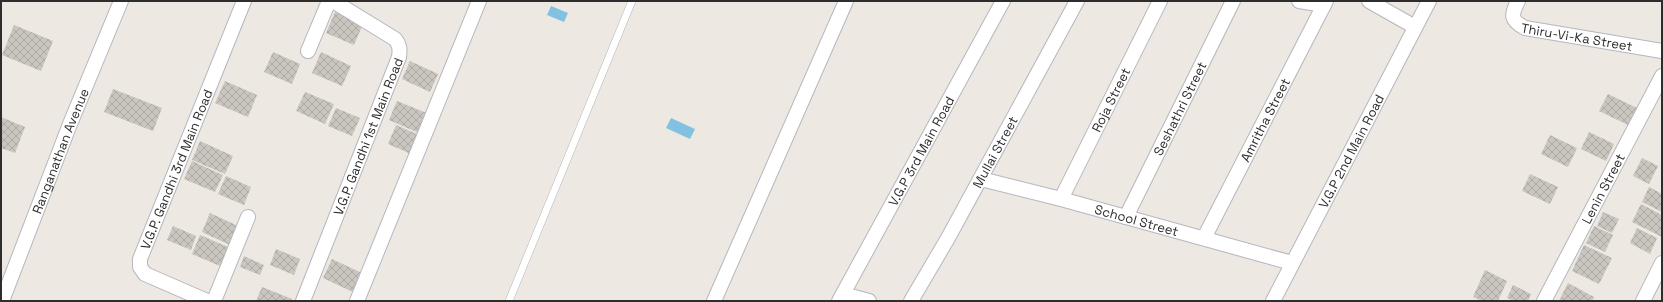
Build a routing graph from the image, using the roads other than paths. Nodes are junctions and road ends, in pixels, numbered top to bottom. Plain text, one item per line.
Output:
1 (121, 1) edge
2 (244, 1) edge
3 (329, 1) edge
4 (333, 1) edge
5 (479, 1) edge
6 (632, 1) edge
7 (846, 1) edge
8 (1003, 1) edge
9 (1076, 1) edge
10 (1160, 1) edge
11 (1233, 1) edge
12 (1299, 1) edge
13 (1369, 1) edge
14 (1429, 1) edge
15 (1518, 1) edge
16 (1325, 3) edge
17 (1415, 27) junction
18 (308, 51) dead end
19 (1662, 51) edge
20 (1662, 76) edge
21 (980, 179) junction
22 (1061, 199) junction
23 (248, 217) dead end
24 (1126, 217) junction
25 (1204, 238) junction
26 (1292, 263) junction
27 (1662, 263) edge
28 (841, 297) edge
29 (2, 301) edge
30 (207, 301) edge
31 (214, 301) edge
32 (303, 301) edge
33 (357, 301) edge
34 (509, 301) edge
35 (714, 301) edge
36 (869, 301) edge
37 (911, 301) edge
38 (1273, 301) edge
39 (1544, 301) edge
40 (1643, 301) edge

1 - 29 street, Ranganathan Avenue
2 - 30 street, V.G.P. Gandhi 3rd Main Road
3 - 18 street
4 - 32 street, V.G.P. Gandhi 1st Main Road
5 - 33 street
6 - 34 lane
7 - 35 street
8 - 28 street, V.G.P 3rd Main Road
9 - 21 street, Mullai Street
10 - 22 street, Roja Street
11 - 24 street, Seshathri Street
12 - 16 street
13 - 17 street
14 - 17 street, V.G.P 2nd Main Road
15 - 19 street, Thiru-Vi-Ka Street
16 - 25 street, Amritha Street
17 - 26 street, V.G.P 2nd Main Road
20 - 39 street, Lenin Street
21 - 22 street, School Street
21 - 37 street, Mullai Street
22 - 24 street, School Street
23 - 31 street
24 - 25 street, School Street
25 - 26 street, School Street
26 - 38 street, V.G.P 2nd Main Road
27 - 40 street
28 - 36 street

